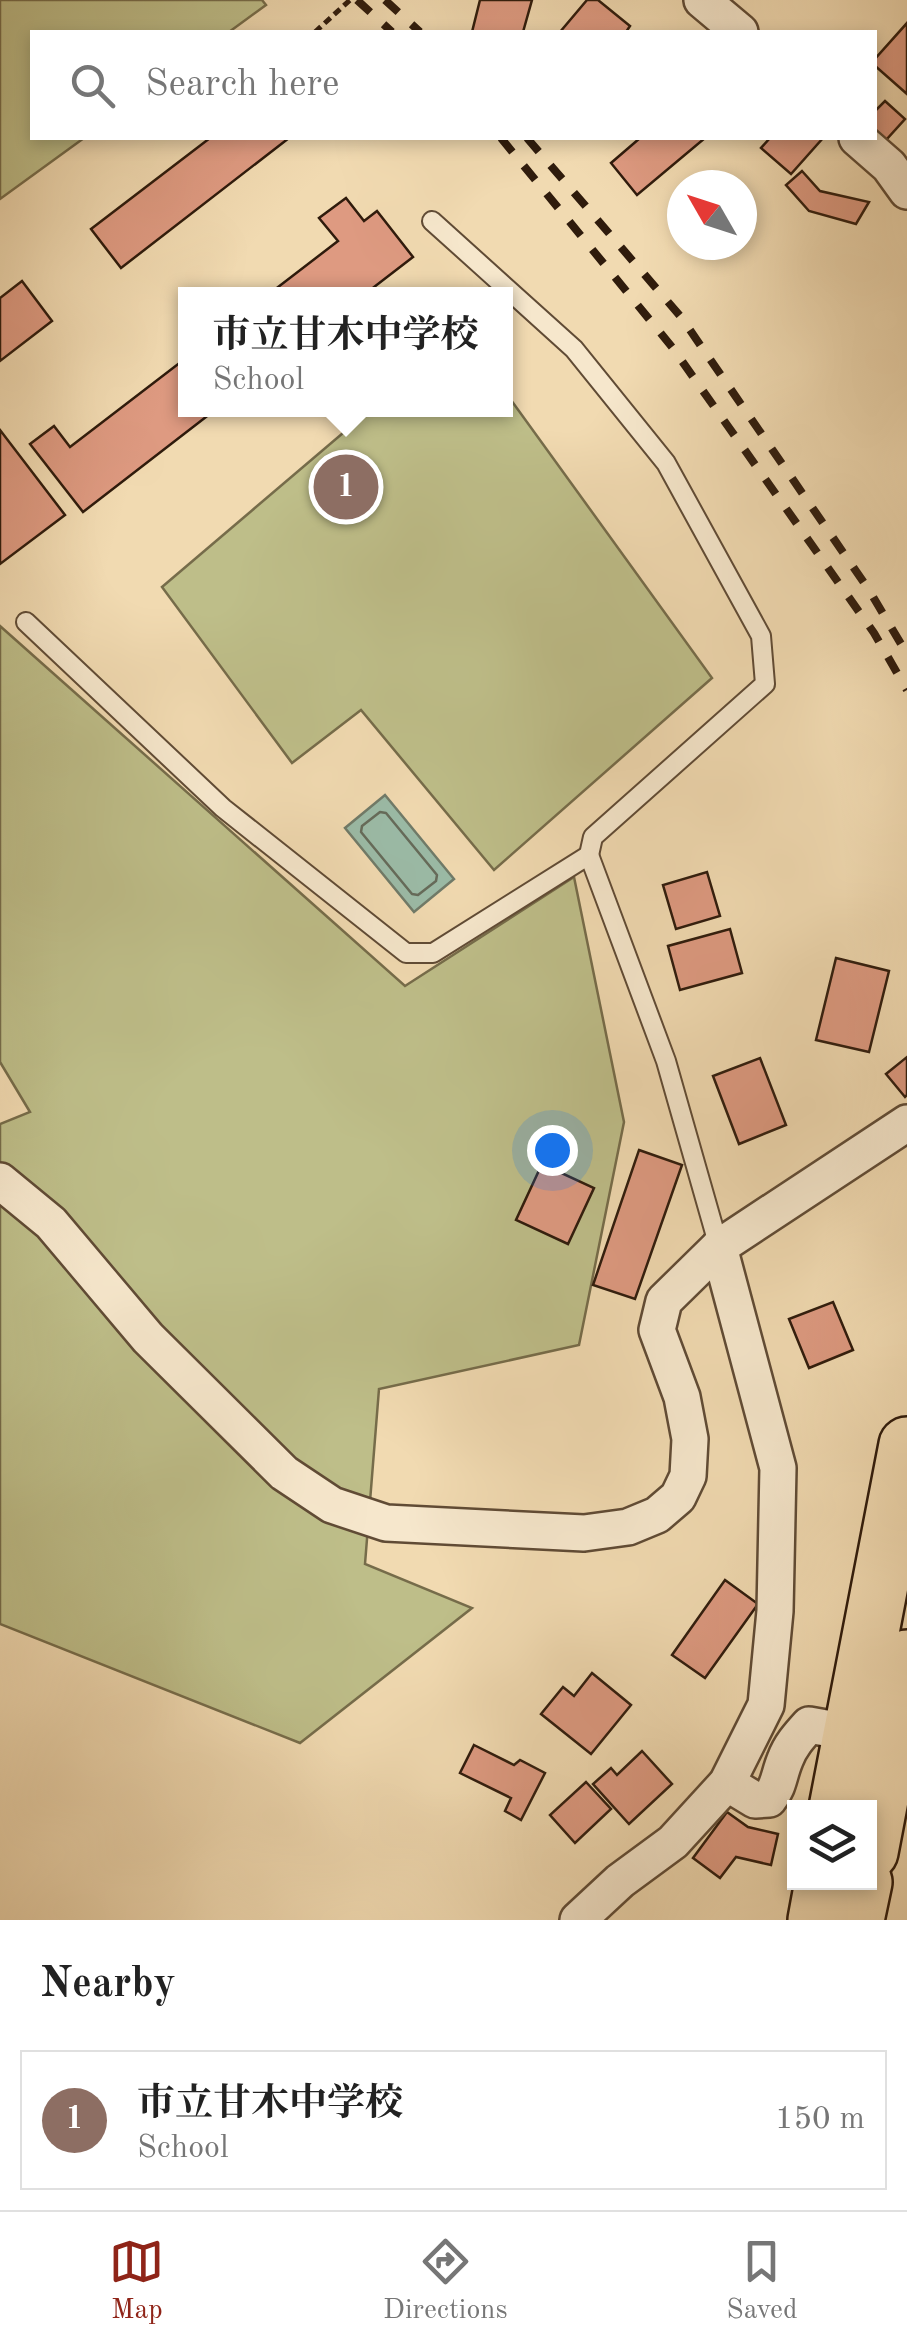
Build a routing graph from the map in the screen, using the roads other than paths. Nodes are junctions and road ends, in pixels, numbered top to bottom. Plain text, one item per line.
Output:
1 (702, 0) edge
2 (738, 30) edge
3 (859, 140) edge
4 (907, 191) edge
5 (432, 221) dead end
6 (505, 287) edge
7 (513, 294) edge
8 (26, 622) dead end
9 (589, 855) junction
10 (907, 1123) edge
11 (0, 1181) edge
12 (719, 1247) junction
13 (907, 1445) edge
14 (907, 1658) edge
15 (883, 1739) edge
16 (728, 1784) junction
17 (843, 1800) edge
18 (876, 1800) edge
19 (822, 1890) edge
20 (862, 1890) edge
21 (578, 1920) edge
22 (816, 1920) edge
23 (856, 1920) edge

1 - 2 street
3 - 4 street
5 - 6 lane
7 - 9 lane
8 - 9 lane
9 - 12 lane
10 - 12 street
11 - 12 street
12 - 16 street
13 - 15 main road
14 - 15 main road
15 - 16 street
15 - 17 main road
15 - 18 main road
16 - 21 street
19 - 22 main road
20 - 23 main road

